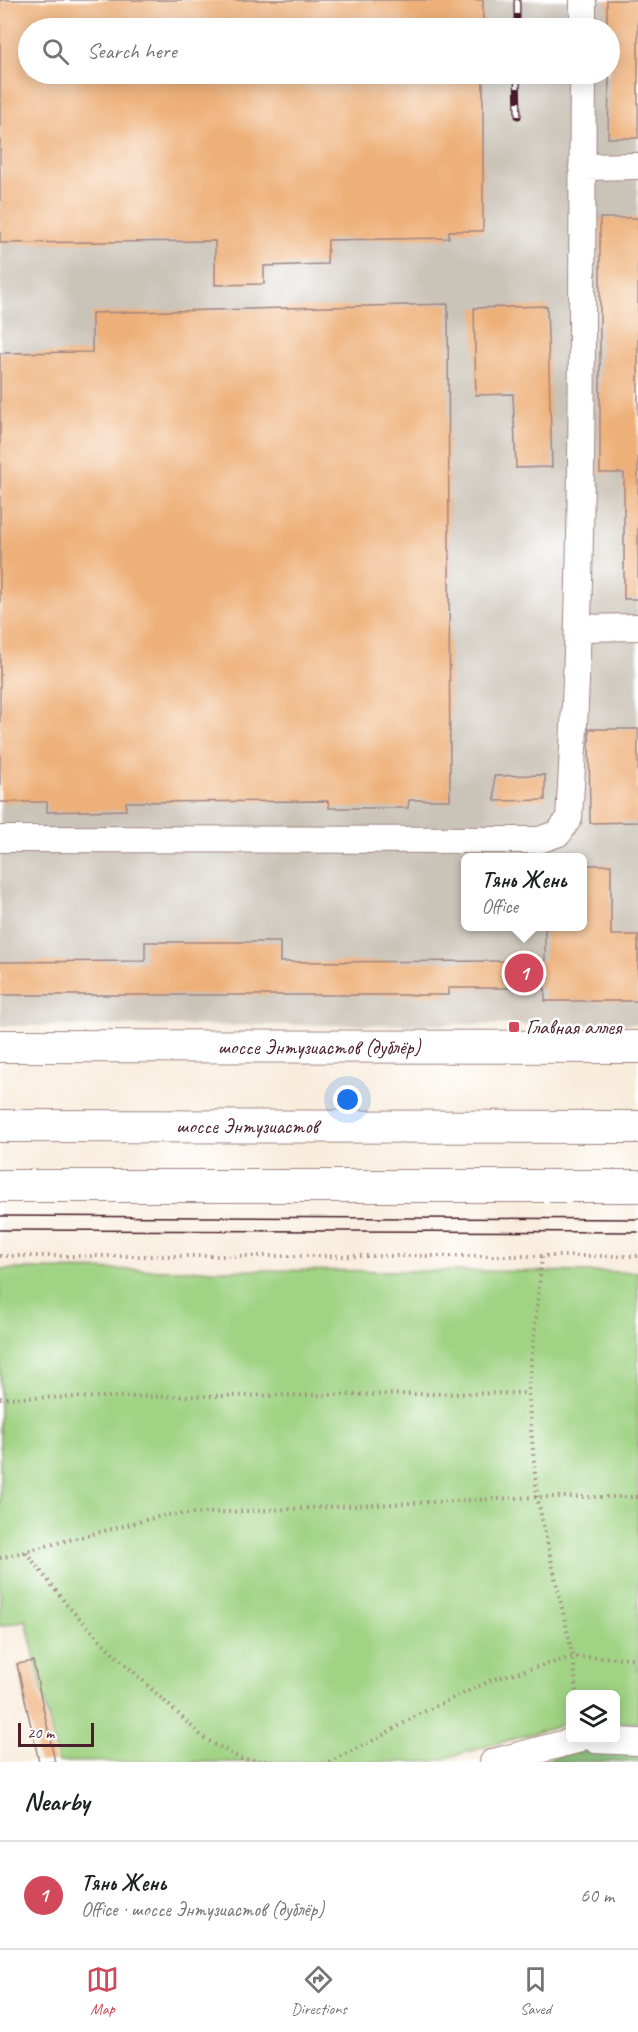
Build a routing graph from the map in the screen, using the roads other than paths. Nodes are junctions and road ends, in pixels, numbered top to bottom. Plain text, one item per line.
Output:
1 (583, 0) edge
2 (583, 18) edge
3 (582, 84) edge
4 (638, 166) edge
5 (582, 167) junction
6 (638, 627) edge
7 (579, 628) junction
8 (0, 839) edge
9 (0, 1046) edge
10 (638, 1047) edge
11 (0, 1126) edge
12 (638, 1127) edge
13 (0, 1186) edge
14 (638, 1186) edge
15 (620, 1741) edge
16 (638, 1742) edge
17 (566, 1743) edge
18 (493, 1762) edge

1 - 2 street
3 - 5 street
4 - 5 street
5 - 7 street
6 - 7 street
7 - 8 street
9 - 10 main road, шоссе Энтузиастов (дублёр)
11 - 12 main road, шоссе Энтузиастов
13 - 14 main road
15 - 16 street
17 - 18 street

